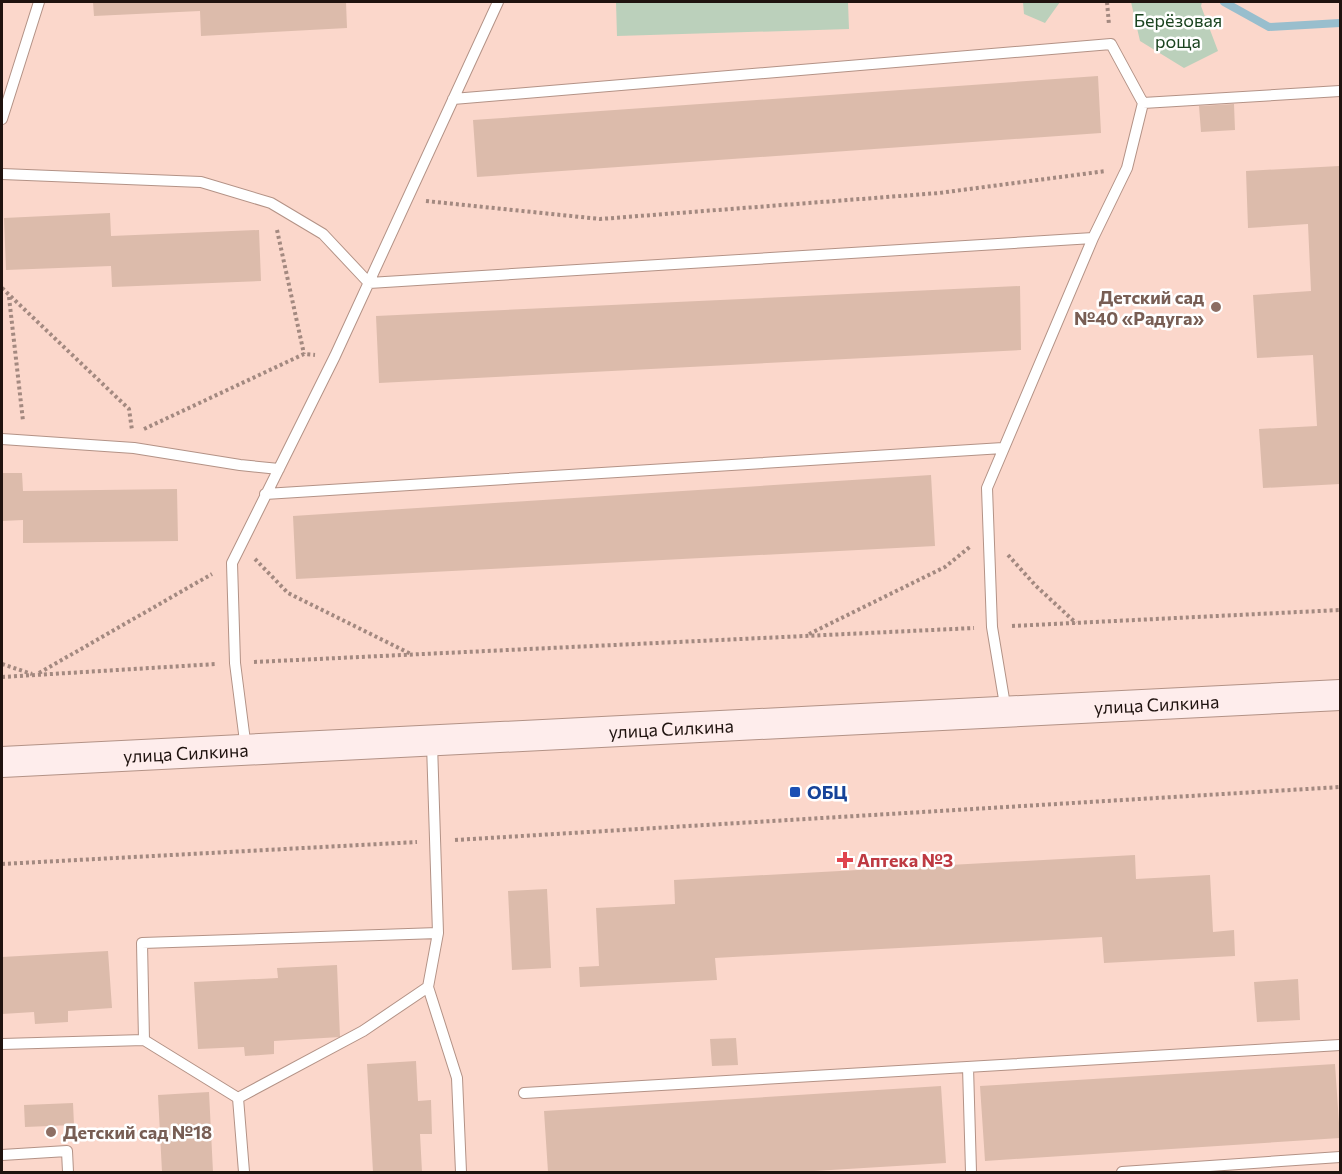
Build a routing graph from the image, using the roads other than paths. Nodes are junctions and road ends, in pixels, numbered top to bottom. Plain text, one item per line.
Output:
1 (39, 2) edge
2 (498, 2) edge
3 (1341, 91) edge
4 (453, 99) junction
5 (1143, 103) junction
6 (2, 119) edge
7 (2, 174) edge
8 (1093, 238) junction
9 (369, 283) junction
10 (2, 439) edge
11 (1003, 448) junction
12 (279, 469) junction
13 (265, 494) junction
14 (1341, 694) edge
15 (1006, 712) junction
16 (432, 740) junction
17 (246, 750) junction
18 (2, 762) edge
19 (438, 933) junction
20 (428, 987) junction
21 (144, 1040) junction
22 (2, 1044) edge
23 (1341, 1045) edge
24 (968, 1067) junction
25 (524, 1093) dead end
26 (238, 1098) junction
27 (2, 1155) edge
28 (1341, 1157) edge
29 (69, 1173) edge
30 (244, 1173) edge
31 (461, 1173) edge
32 (971, 1173) edge
33 (1122, 1173) edge

1 - 6 lane
2 - 4 lane
3 - 5 lane
4 - 5 lane
4 - 9 lane
5 - 8 lane
7 - 9 lane
8 - 9 lane
8 - 11 lane
9 - 12 lane
10 - 12 lane
11 - 13 lane
11 - 15 lane
12 - 13 lane
13 - 17 lane
14 - 15 main road, улица Силкина
15 - 16 main road, улица Силкина
16 - 17 main road, улица Силкина
16 - 19 lane
17 - 18 main road, улица Силкина
19 - 20 lane
19 - 21 lane
20 - 26 lane
20 - 31 lane
21 - 22 lane
21 - 26 lane
23 - 24 lane
24 - 25 lane
24 - 32 lane
26 - 30 lane
27 - 29 lane
28 - 33 lane

